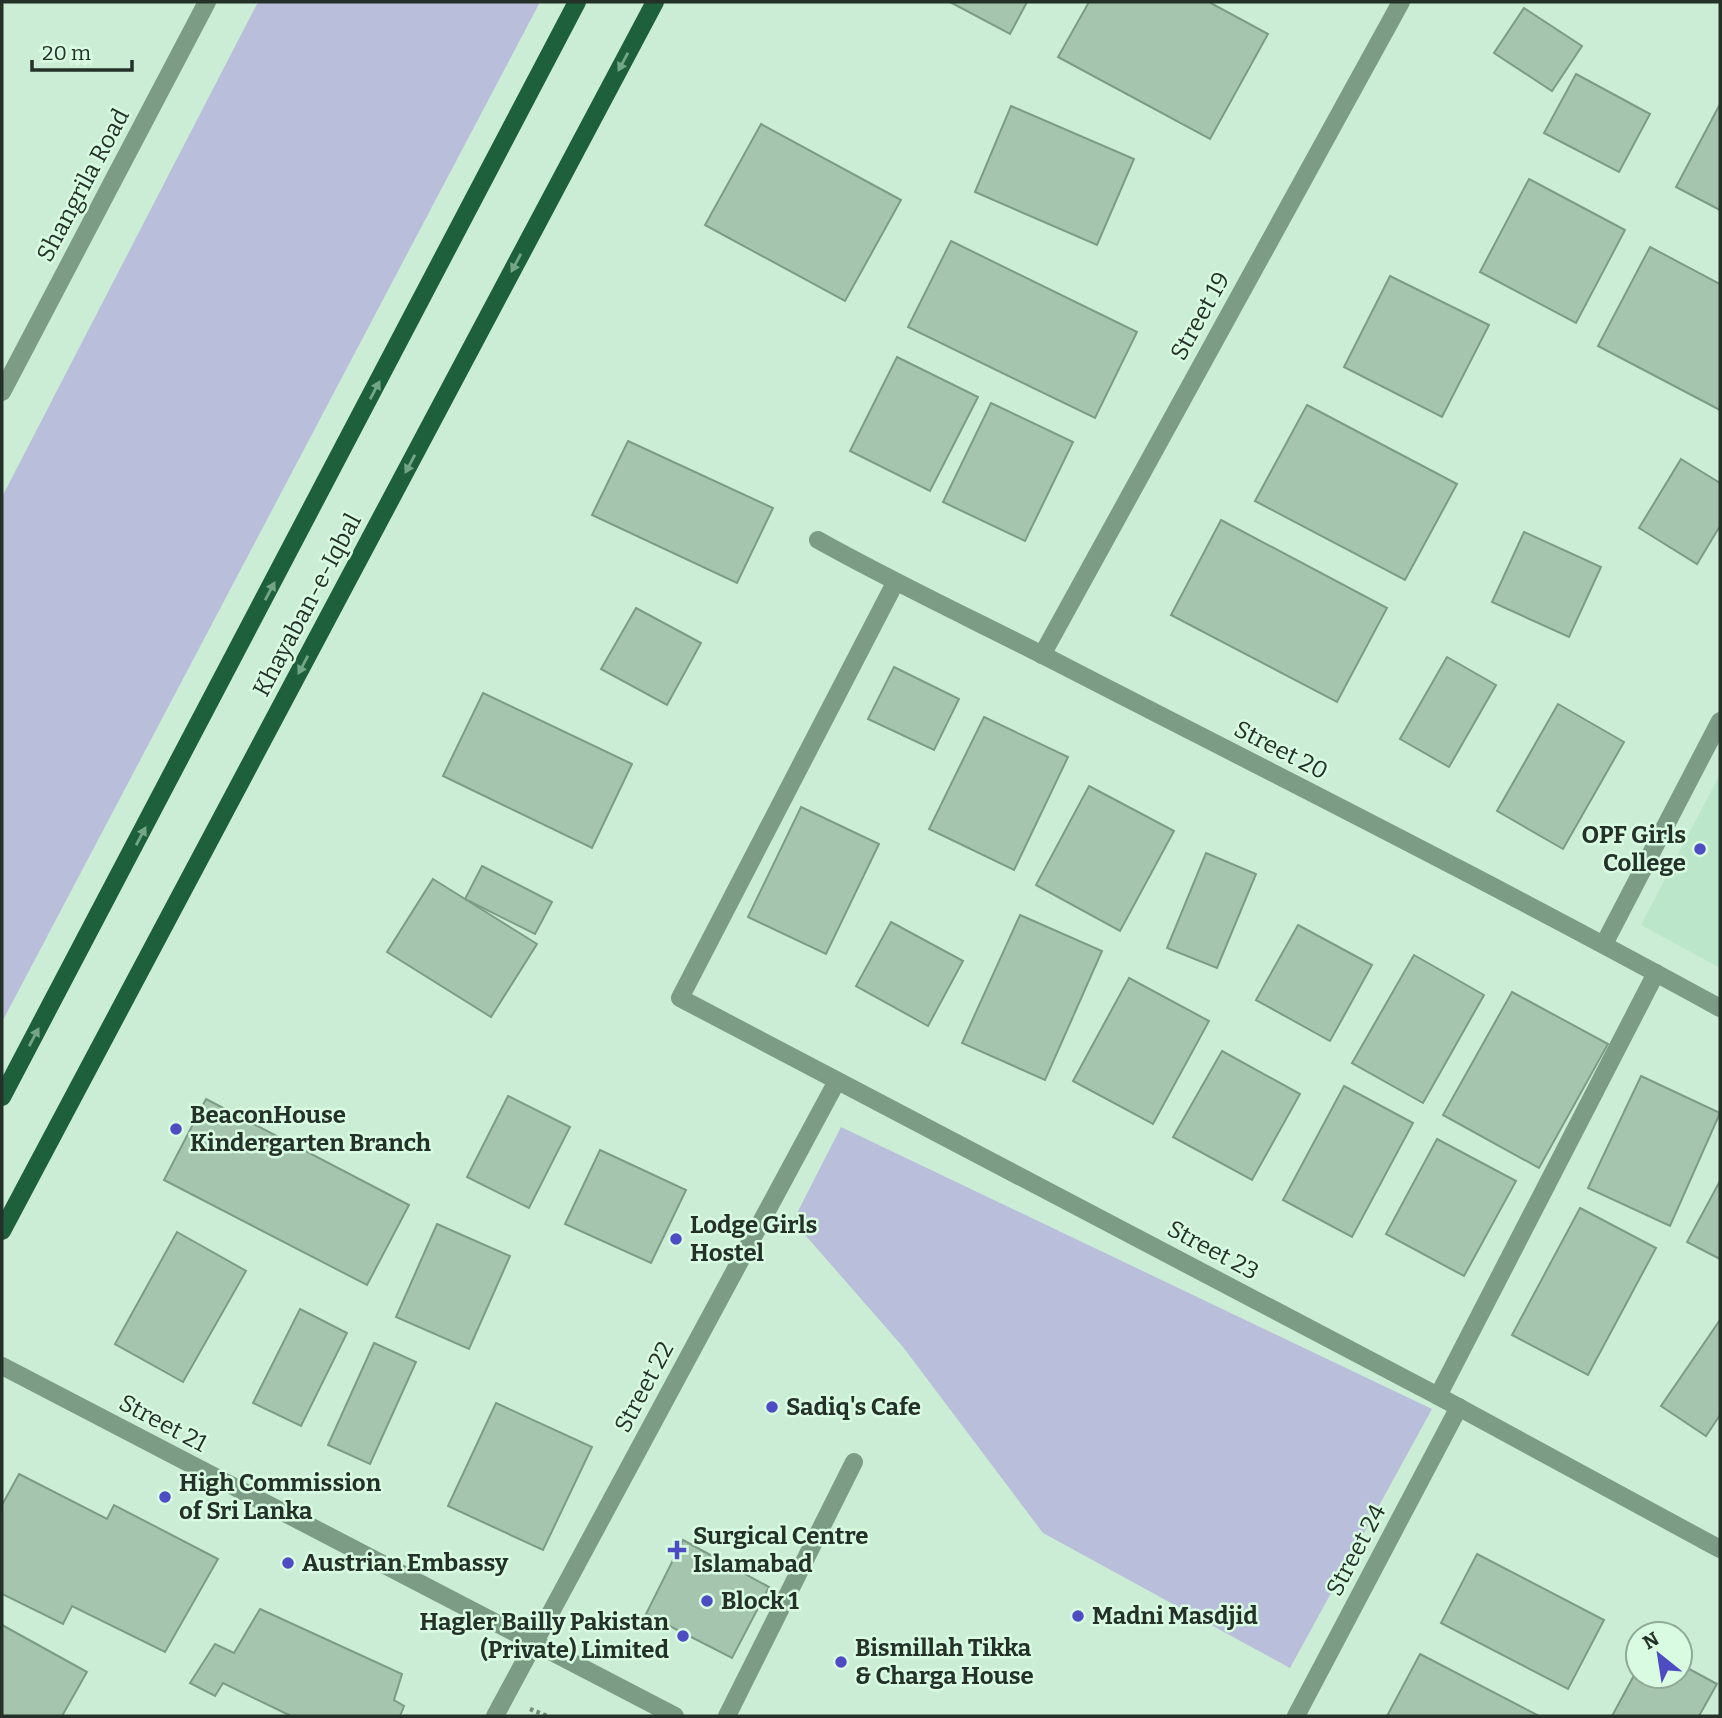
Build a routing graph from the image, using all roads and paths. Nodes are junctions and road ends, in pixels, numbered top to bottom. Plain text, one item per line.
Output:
1 (207, 2) edge
2 (577, 2) edge
3 (655, 2) edge
4 (1401, 2) edge
5 (2, 391) edge
6 (818, 540) dead end
7 (895, 583) junction
8 (1042, 654) junction
9 (1720, 721) edge
10 (1604, 944) junction
11 (1656, 973) junction
12 (1720, 1008) edge
13 (837, 1081) junction
14 (2, 1097) edge
15 (2, 1231) edge
16 (2, 1366) edge
17 (1438, 1396) junction
18 (1459, 1407) junction
19 (854, 1462) dead end
20 (1720, 1549) edge
21 (534, 1644) junction
22 (495, 1716) edge
23 (526, 1716) edge
24 (547, 1716) edge
25 (675, 1716) edge
26 (727, 1716) edge
27 (1296, 1716) edge

1 - 5 street, Shangrila Road
14 -> 2 main road, Khayaban-e-Iqbal
3 -> 15 main road, Khayaban-e-Iqbal
4 - 8 street, Street 19
6 - 7 street, Street 20
7 - 8 street, Street 20
7 - 13 street, Street 23
8 - 10 street, Street 20
9 - 10 street
10 - 11 street, Street 20
11 - 12 street, Street 20
11 - 17 street
13 - 17 street, Street 23
13 - 21 street, Street 22
16 - 21 street, Street 21
17 - 18 street, Street 23
18 - 20 street, Street 23
18 - 27 street, Street 24
19 - 26 street
21 - 22 street, Street 22
21 - 25 street, Street 21
23 - 24 path

